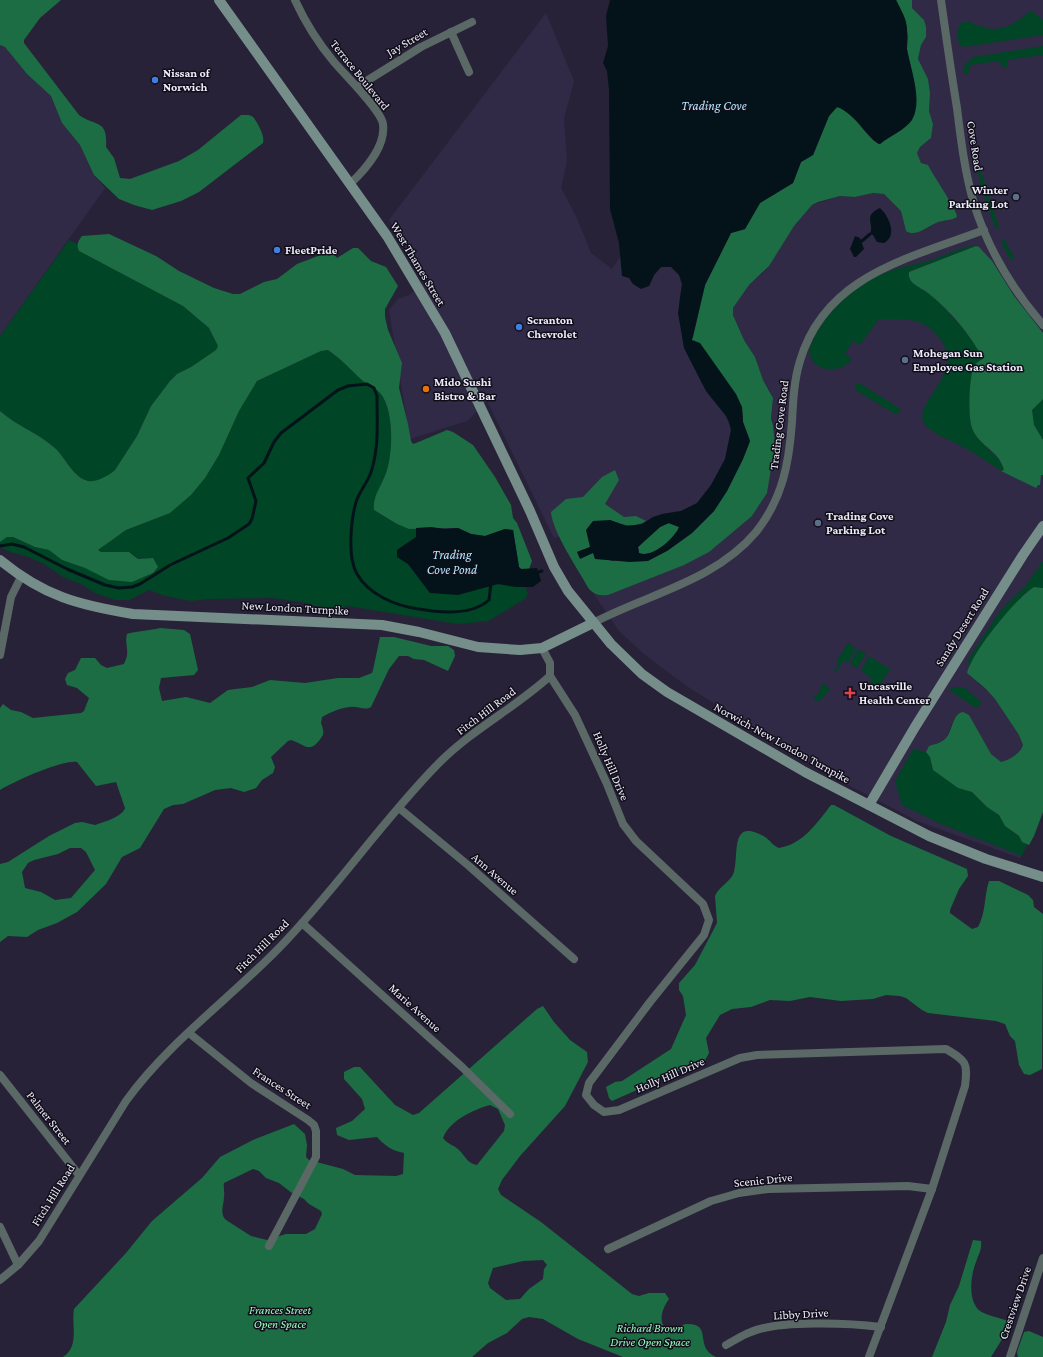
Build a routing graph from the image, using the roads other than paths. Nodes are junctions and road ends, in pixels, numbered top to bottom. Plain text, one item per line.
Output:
1 (219, 0) edge
2 (296, 0) edge
3 (941, 0) edge
4 (472, 22) dead end
5 (451, 32) junction
6 (469, 72) dead end
7 (357, 87) junction
8 (350, 184) junction
9 (984, 230) junction
10 (1043, 325) edge
11 (1043, 526) edge
12 (0, 560) edge
13 (554, 567) joint
14 (21, 576) junction
15 (594, 623) junction
16 (542, 648) junction
17 (0, 654) edge
18 (550, 676) junction
19 (869, 806) junction
20 (399, 808) junction
21 (1043, 877) edge
22 (302, 923) junction
23 (574, 959) dead end
24 (189, 1033) junction
25 (0, 1075) edge
26 (510, 1114) dead end
27 (79, 1175) junction
28 (932, 1189) junction
29 (0, 1227) edge
30 (270, 1246) dead end
31 (608, 1249) dead end
32 (1043, 1258) edge
33 (18, 1265) junction
34 (0, 1280) edge
35 (881, 1327) junction
36 (726, 1345) dead end
37 (869, 1357) edge
38 (1010, 1357) edge

1 - 8 main road, West Thames Street
2 - 7 street, Terrace Boulevard
3 - 9 street, Cove Road
4 - 5 street, Jay Street
5 - 6 street
5 - 7 street, Jay Street
7 - 8 street, Terrace Boulevard
8 - 13 main road, West Thames Street
9 - 10 street, Cove Road
9 - 15 street, Trading Cove Road
11 - 19 main road, Sandy Desert Road
12 - 14 main road, New London Turnpike
13 - 15 main road, Norwich-New London Turnpike
14 - 16 main road, New London Turnpike
14 - 17 street
15 - 16 main road, New London Turnpike
15 - 19 main road, Norwich-New London Turnpike
16 - 18 street
18 - 20 street, Fitch Hill Road
18 - 28 street, Holly Hill Drive
19 - 21 main road, Norwich-New London Turnpike
20 - 22 street, Fitch Hill Road
20 - 23 street, Ann Avenue
22 - 24 street, Fitch Hill Road
22 - 26 street, Marie Avenue
24 - 27 street, Fitch Hill Road
24 - 30 street, Frances Street
25 - 27 street, Palmer Street
27 - 33 street, Fitch Hill Road
28 - 31 street, Scenic Drive
28 - 35 street, Holly Hill Drive
29 - 33 street
32 - 38 street, Crestview Drive
33 - 34 street, Fitch Hill Road
35 - 36 street, Libby Drive
35 - 37 street, Holly Hill Drive

